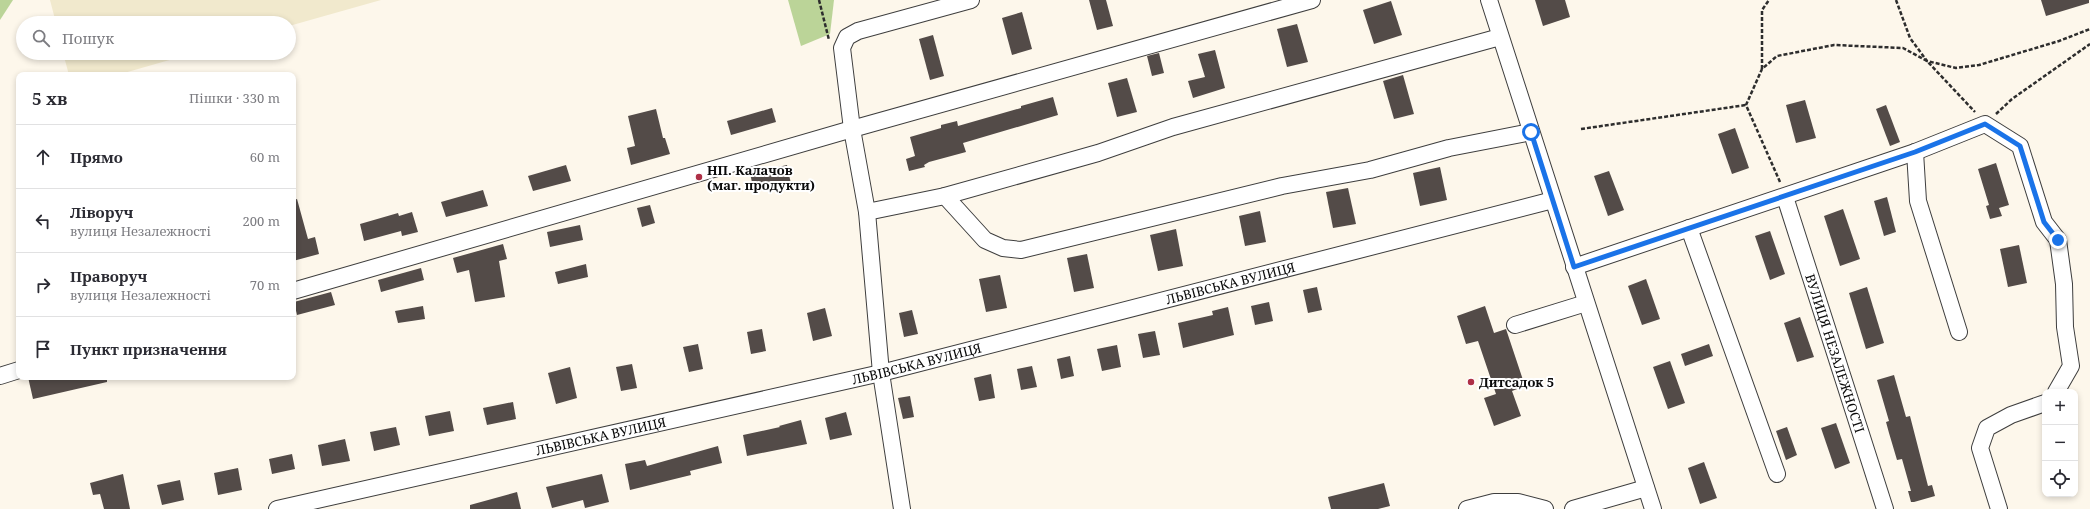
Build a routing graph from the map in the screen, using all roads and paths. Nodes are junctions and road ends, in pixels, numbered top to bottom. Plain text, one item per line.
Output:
1 (971, 0) edge
2 (1312, 0) edge
3 (1489, 0) edge
4 (1768, 0) edge
5 (1896, 0) edge
6 (2090, 29) edge
7 (1500, 37) junction
8 (2090, 44) edge
9 (1927, 61) junction
10 (1762, 69) junction
11 (1746, 105) junction
12 (1985, 124) junction
13 (852, 129) junction
14 (1581, 129) dead end
15 (1531, 132) junction
16 (1915, 152) junction
17 (944, 196) junction
18 (1785, 197) junction
19 (1553, 200) junction
20 (867, 212) junction
21 (1689, 228) junction
22 (1574, 267) junction
23 (296, 290) edge
24 (1586, 303) junction
25 (1515, 325) dead end
26 (1959, 332) dead end
27 (16, 371) edge
28 (881, 373) junction
29 (0, 376) edge
30 (2058, 389) edge
31 (2042, 404) edge
32 (1778, 474) dead end
33 (1646, 488) junction
34 (277, 509) edge
35 (902, 509) edge
36 (1467, 509) edge
37 (1545, 509) edge
38 (1573, 509) edge
39 (1653, 509) edge
40 (1885, 509) edge
41 (1998, 509) edge

1 - 13 street
2 - 13 street
3 - 7 street
4 - 10 path
5 - 9 path
6 - 9 path
7 - 15 street
7 - 17 street
8 - 12 path
9 - 10 path
9 - 12 path
10 - 11 path
11 - 14 path
11 - 18 path
12 - 16 street
12 - 30 street
13 - 20 street
13 - 23 street
15 - 17 street
15 - 19 street
16 - 18 street
16 - 26 street
17 - 20 street
18 - 21 street
18 - 40 street, ВУЛИЦЯ НЕЗАЛЕЖНОСТІ
19 - 22 street
19 - 28 street, ЛЬВІВСЬКА ВУЛИЦЯ
20 - 28 street
21 - 22 street
21 - 32 street
22 - 24 street
24 - 25 street
24 - 33 street
27 - 29 street
28 - 34 street, ЛЬВІВСЬКА ВУЛИЦЯ
28 - 35 street
31 - 41 street
33 - 38 street
33 - 39 street
36 - 37 street

